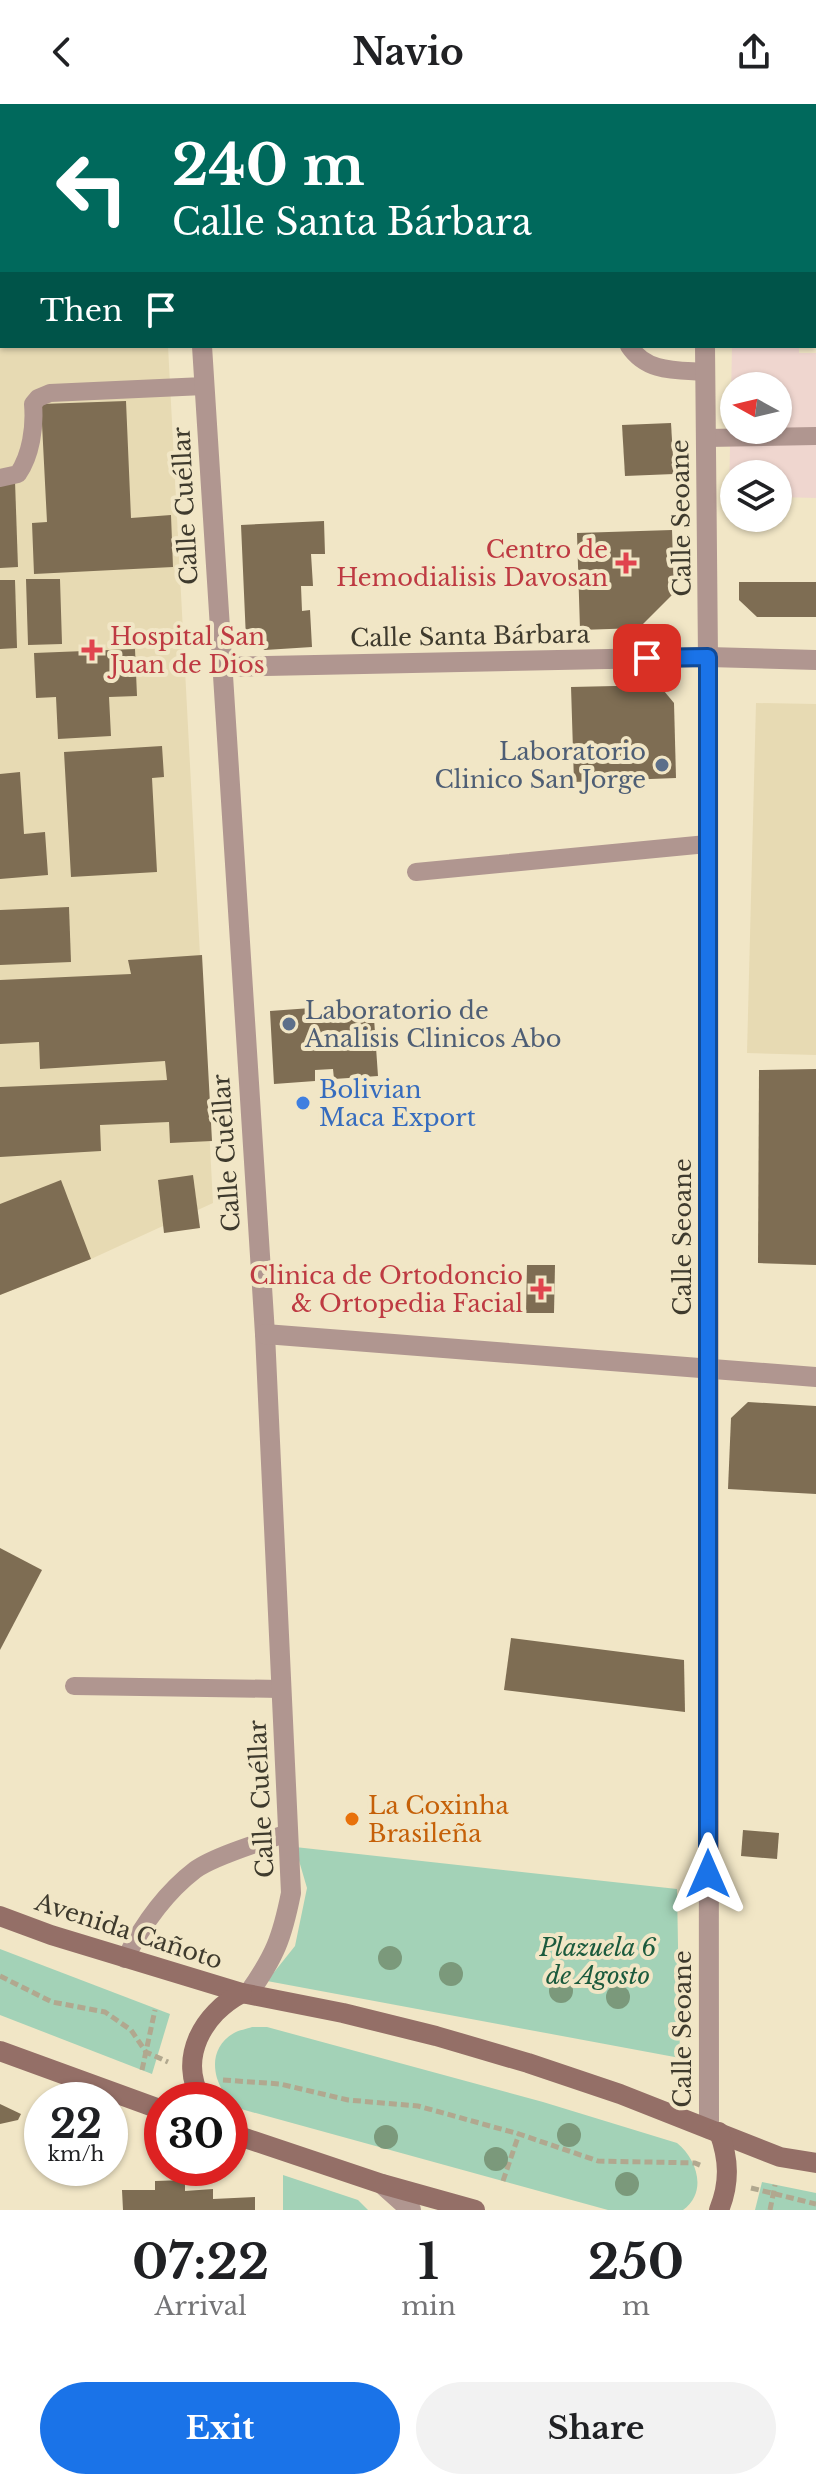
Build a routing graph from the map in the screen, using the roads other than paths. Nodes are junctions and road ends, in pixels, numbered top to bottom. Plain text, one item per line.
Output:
1 (202, 348) edge
2 (630, 348) edge
3 (705, 348) edge
4 (705, 372) junction
5 (204, 386) junction
6 (816, 436) edge
7 (707, 438) junction
8 (0, 478) edge
9 (708, 657) junction
10 (816, 660) edge
11 (220, 667) junction
12 (707, 844) junction
13 (416, 872) dead end
14 (265, 1334) junction
15 (708, 1370) junction
16 (816, 1377) edge
17 (74, 1686) dead end
18 (281, 1689) junction
19 (288, 1833) junction
20 (0, 1916) edge
21 (125, 1959) junction
22 (245, 1994) junction
23 (0, 2051) edge
24 (193, 2082) edge
25 (144, 2103) edge
26 (714, 2130) junction
27 (248, 2139) edge
28 (816, 2163) edge
29 (382, 2184) junction
30 (411, 2210) edge
31 (475, 2210) edge
32 (719, 2210) edge

1 - 5 street, Calle Cuéllar
2 - 4 lane
3 - 4 street, Calle Seoane
4 - 7 street, Calle Seoane
5 - 8 lane
5 - 11 street, Calle Cuéllar
6 - 7 lane
7 - 9 street, Calle Seoane
9 - 10 street, Calle Santa Bárbara
9 - 11 street, Calle Santa Bárbara
9 - 12 street, Calle Seoane
11 - 14 street, Calle Cuéllar
12 - 13 lane
12 - 15 street, Calle Seoane
14 - 15 street
14 - 18 street, Calle Cuéllar
15 - 16 street
15 - 26 street, Calle Seoane
17 - 18 lane
18 - 19 street, Calle Cuéllar
19 - 21 lane
19 - 22 street, Calle Cuéllar
20 - 21 main road, Avenida Cañoto
21 - 22 main road, Avenida Cañoto
22 - 24 main road
22 - 26 main road, Avenida Cañoto
23 - 25 main road
26 - 28 main road
26 - 32 main road
27 - 29 main road
29 - 30 street
29 - 31 main road

